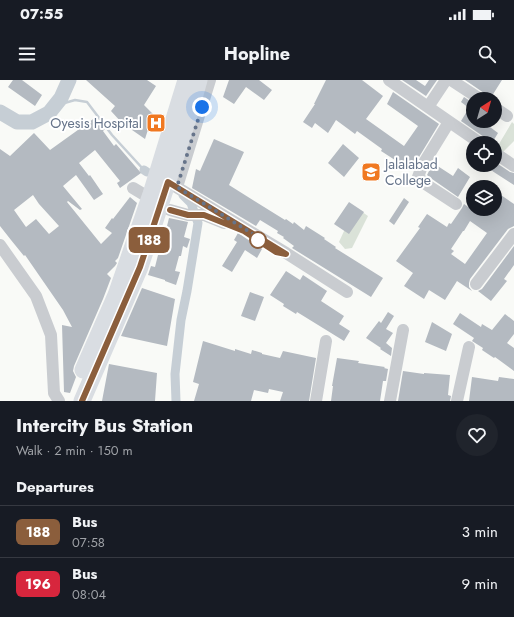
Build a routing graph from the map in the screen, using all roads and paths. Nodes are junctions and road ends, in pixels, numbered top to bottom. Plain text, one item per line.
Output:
1 (186, 80) edge
2 (199, 80) edge
3 (210, 80) edge
4 (389, 80) edge
5 (446, 80) edge
6 (451, 80) edge
7 (469, 92) edge
8 (428, 107) junction
9 (502, 113) edge
10 (507, 116) dead end
11 (449, 122) junction
12 (470, 136) edge
13 (502, 158) edge
14 (514, 166) edge
15 (172, 184) junction
16 (456, 204) dead end
17 (170, 210) dead end
18 (514, 234) edge
19 (0, 245) edge
20 (286, 254) junction
21 (476, 284) dead end
22 (347, 292) dead end
23 (403, 330) dead end
24 (326, 341) dead end
25 (469, 347) dead end
26 (59, 401) edge
27 (70, 401) edge
28 (82, 401) edge
29 (316, 401) edge
30 (390, 401) edge
31 (457, 401) edge

1 - 27 highway
2 - 15 highway
3 - 15 street
4 - 8 street
5 - 8 street
6 - 7 street
8 - 11 street
9 - 10 street
11 - 12 street
11 - 16 street
13 - 14 street
15 - 20 street
15 - 28 highway
17 - 20 street
18 - 21 street
19 - 26 street
20 - 22 street
23 - 30 street
24 - 29 street
25 - 31 street

